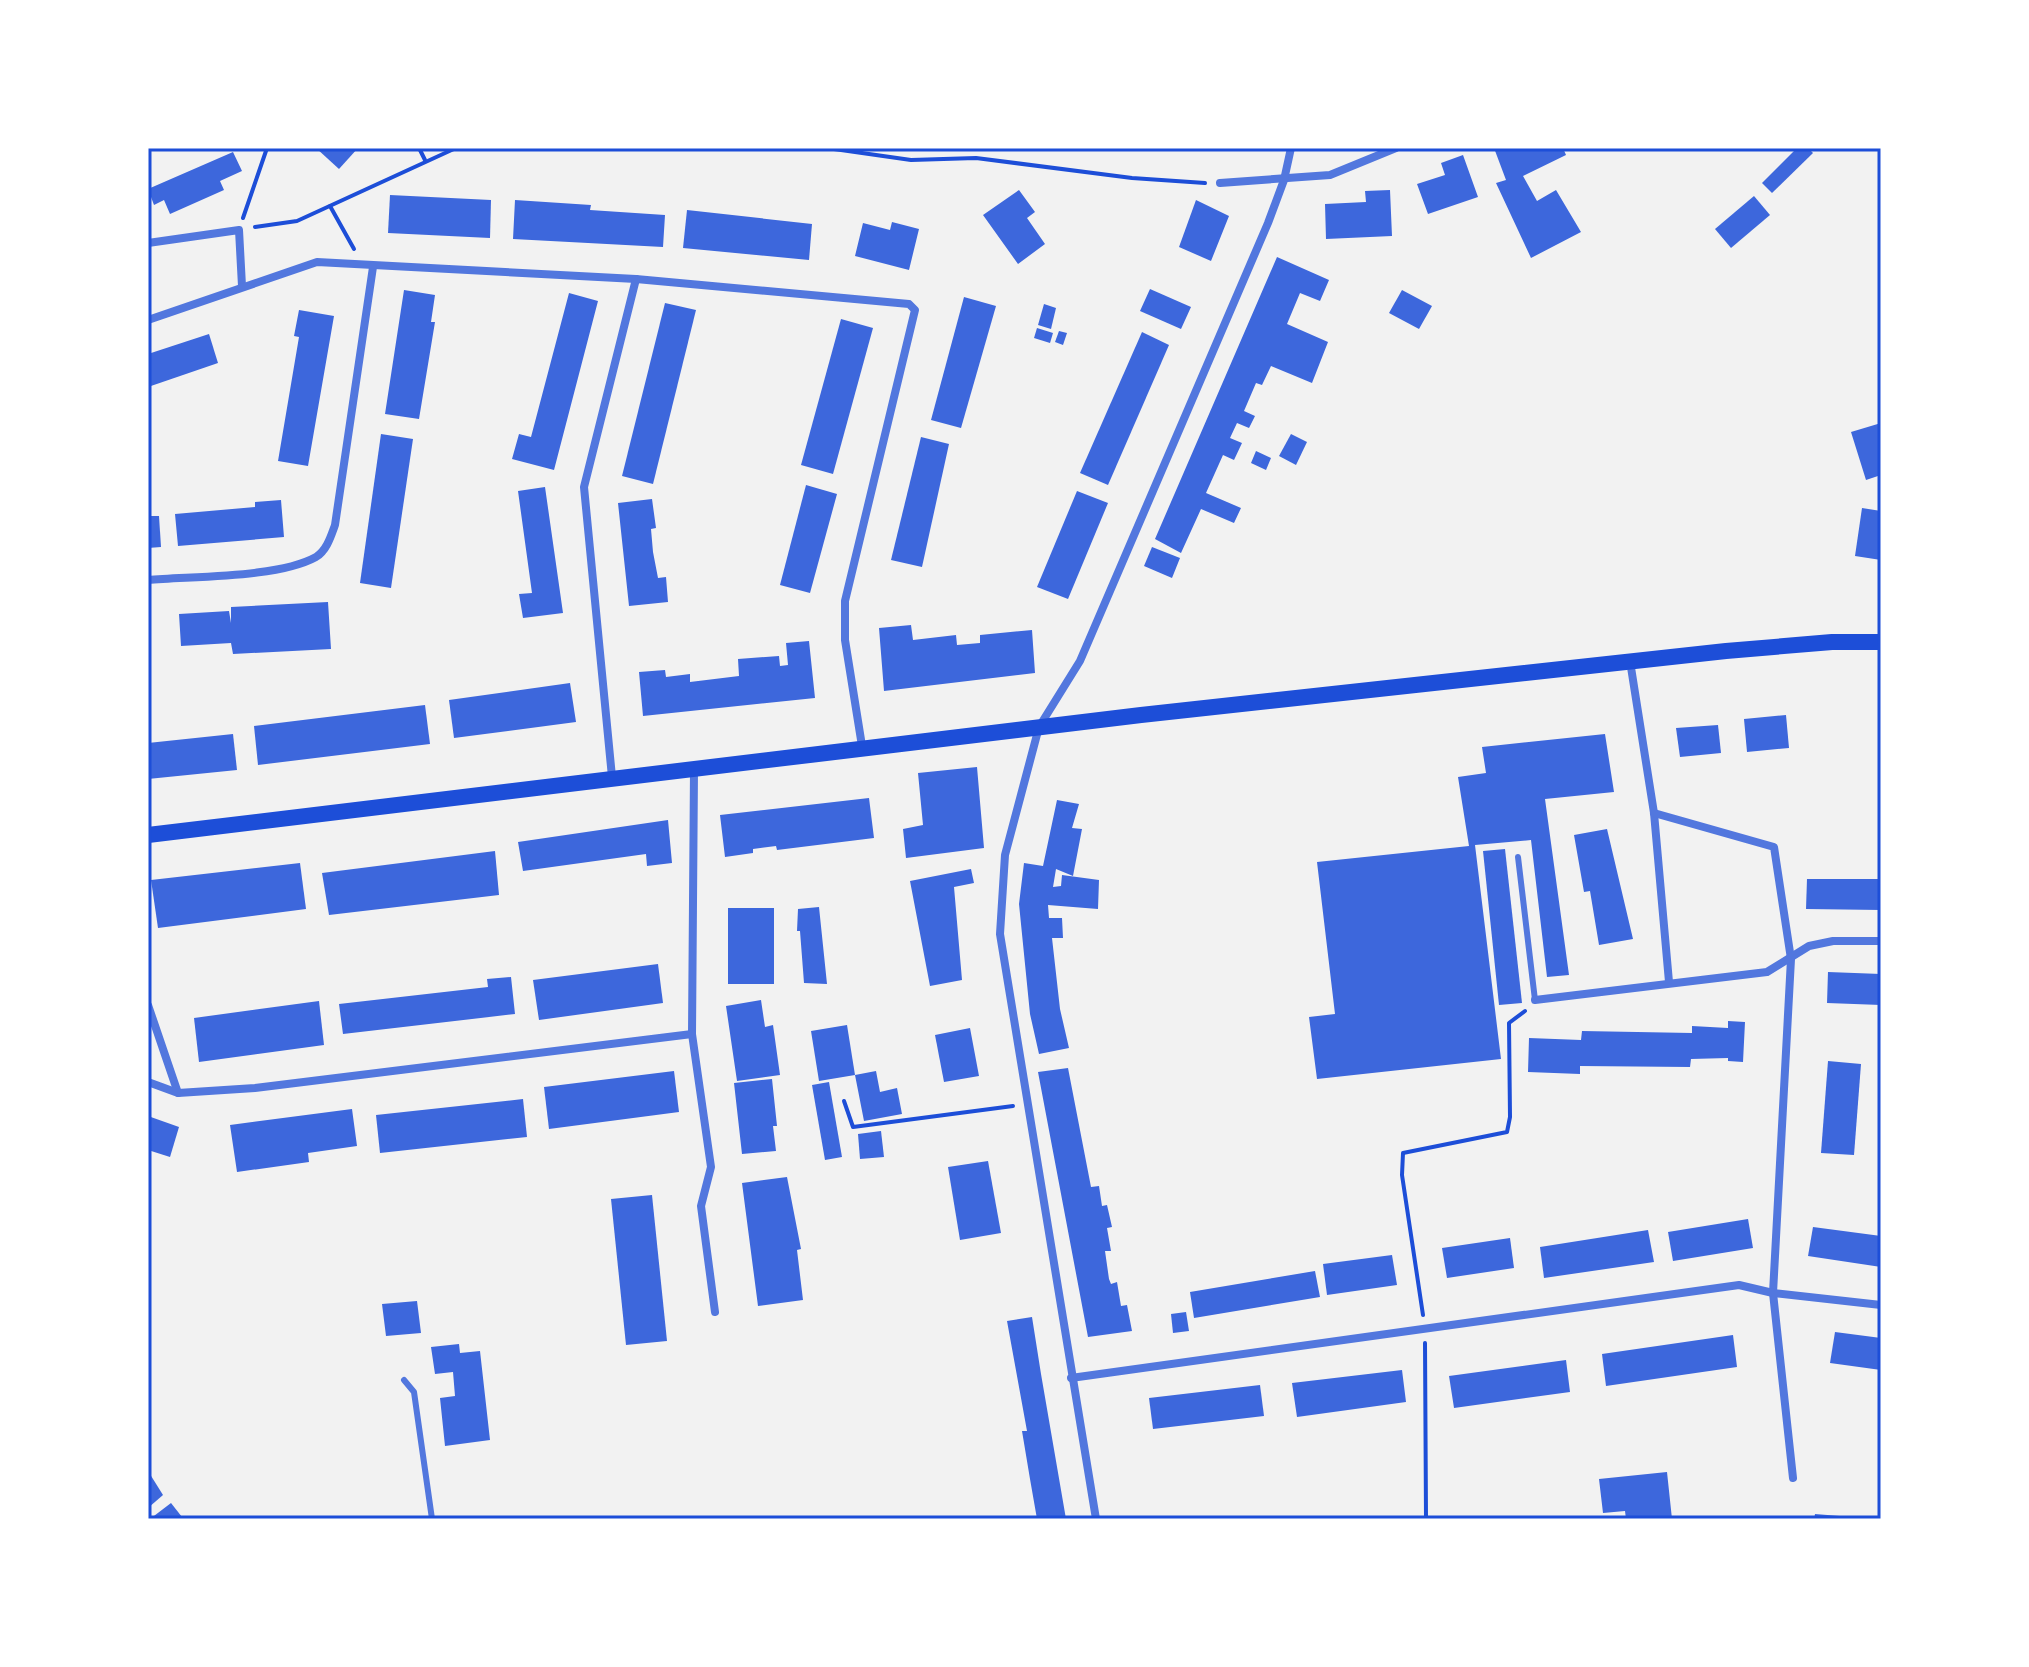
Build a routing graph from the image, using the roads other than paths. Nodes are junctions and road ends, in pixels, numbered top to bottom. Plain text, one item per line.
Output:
1 (1291, 148) edge
2 (1396, 148) edge
3 (1284, 180) junction
4 (1220, 183) road end
5 (148, 243) edge
6 (373, 267) junction
7 (636, 279) junction
8 (242, 286) junction
9 (148, 320) edge
10 (148, 580) edge
11 (1881, 642) edge
12 (1630, 661) junction
13 (1039, 727) junction
14 (862, 746) junction
15 (694, 770) junction
16 (612, 777) junction
17 (1654, 813) junction
18 (148, 835) edge
19 (1518, 857) dead end
20 (1881, 941) edge
21 (1791, 959) junction
22 (1669, 982) junction
23 (1535, 1000) joint
24 (148, 1005) edge
25 (692, 1034) junction
26 (148, 1082) edge
27 (178, 1093) junction
28 (1773, 1293) junction
29 (1881, 1305) edge
30 (715, 1312) dead end
31 (1071, 1378) junction
32 (404, 1380) dead end
33 (1793, 1478) dead end
34 (432, 1519) edge
35 (1096, 1519) edge

1 - 3 street
2 - 3 street
3 - 4 street
3 - 13 street
5 - 8 street
6 - 7 street
6 - 8 street
6 - 10 street
7 - 14 street
7 - 16 street
8 - 9 street
11 - 12 main road
12 - 13 main road
12 - 17 street
13 - 14 main road
13 - 31 street
14 - 15 main road
15 - 16 main road
15 - 25 street
16 - 18 main road
17 - 21 street
17 - 22 street
19 - 23 lane
20 - 21 street
21 - 22 street
21 - 28 street
22 - 23 street
24 - 27 street
25 - 27 street
25 - 30 street
26 - 27 street
28 - 29 street
28 - 31 street
28 - 33 street
31 - 35 street
32 - 34 lane

